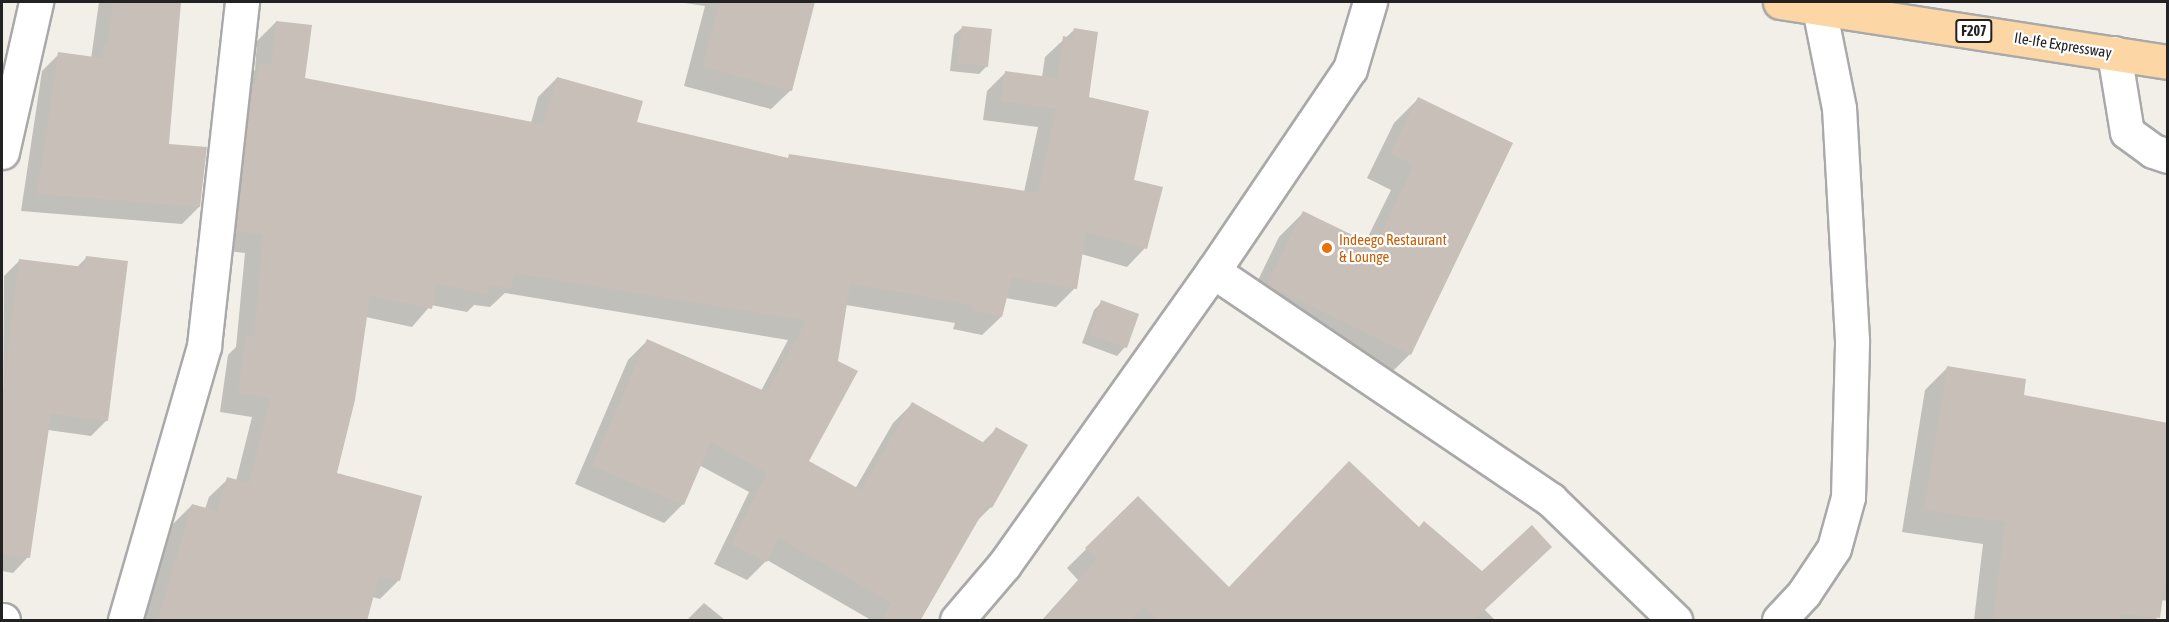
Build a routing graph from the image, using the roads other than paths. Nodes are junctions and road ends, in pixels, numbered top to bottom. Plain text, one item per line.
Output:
1 (36, 2) edge
2 (242, 2) edge
3 (1370, 2) edge
4 (1780, 2) edge
5 (1819, 8) junction
6 (2114, 53) junction
7 (2168, 62) edge
8 (2, 152) edge
9 (2168, 156) edge
10 (1213, 271) junction
11 (125, 621) edge
12 (957, 621) edge
13 (1675, 621) edge
14 (1779, 621) edge

1 - 8 street
2 - 11 street
3 - 10 street
4 - 5 main road, Ile-Ife Expressway / F207
5 - 6 main road, Ile-Ife Expressway / F207
5 - 14 street
6 - 7 main road, Ile-Ife Expressway / F207
6 - 9 street
10 - 12 street
10 - 13 street

